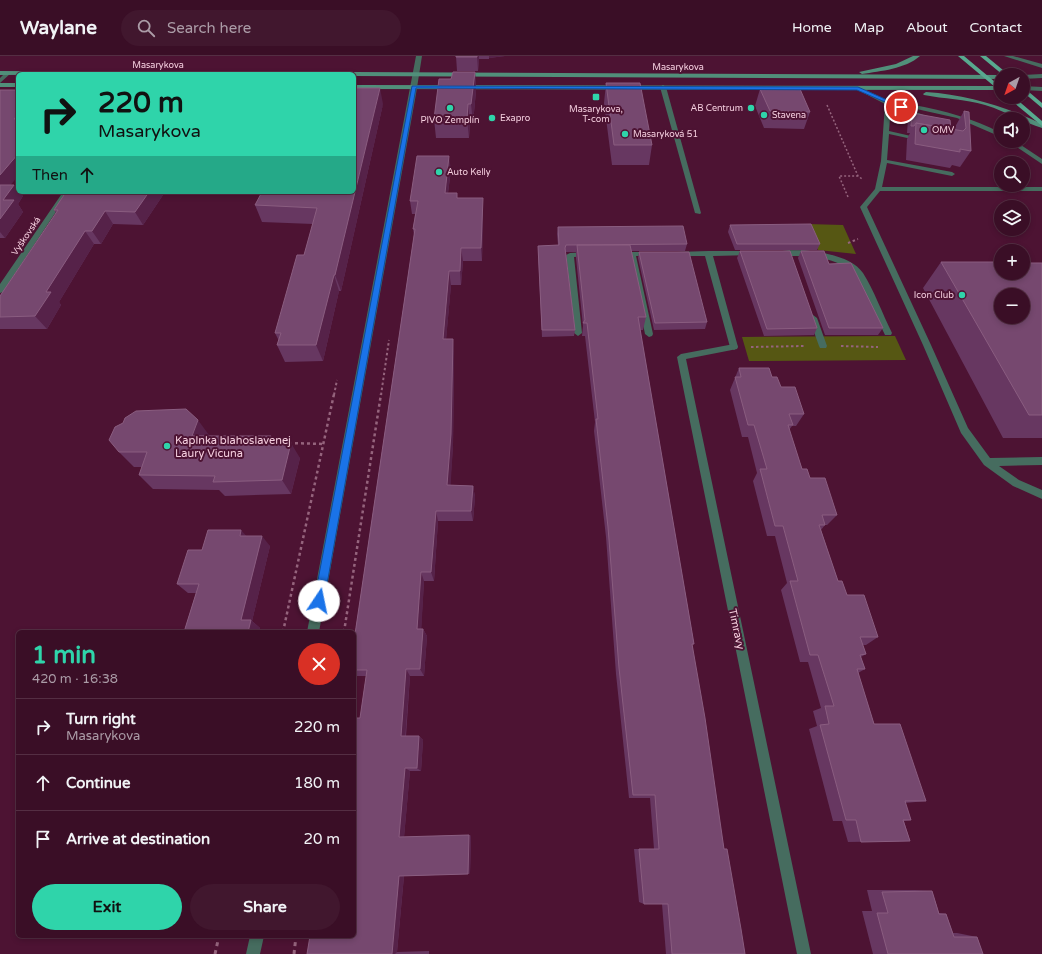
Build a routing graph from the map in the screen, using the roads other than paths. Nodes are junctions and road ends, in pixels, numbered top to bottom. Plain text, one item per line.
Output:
1 (419, 56) edge
2 (917, 56) edge
3 (961, 56) edge
4 (983, 56) edge
5 (1007, 56) edge
6 (1042, 66) edge
7 (998, 68) edge
8 (0, 73) edge
9 (8, 73) junction
10 (16, 73) edge
11 (356, 74) edge
12 (416, 74) junction
13 (1042, 76) edge
14 (831, 77) junction
15 (985, 77) junction
16 (994, 77) edge
17 (1030, 77) edge
18 (0, 81) edge
19 (994, 84) edge
20 (0, 86) edge
21 (16, 86) edge
22 (356, 87) edge
23 (414, 87) junction
24 (663, 87) junction
25 (858, 88) junction
26 (994, 89) edge
27 (1030, 89) edge
28 (1042, 89) edge
29 (1030, 95) edge
30 (888, 103) junction
31 (1018, 104) edge
32 (1042, 106) edge
33 (936, 120) edge
34 (1042, 125) edge
35 (886, 132) junction
36 (994, 132) edge
37 (930, 140) edge
38 (1021, 148) edge
39 (884, 161) junction
40 (1042, 162) edge
41 (952, 174) dead end
42 (1042, 189) edge
43 (878, 190) junction
44 (65, 194) edge
45 (698, 213) dead end
46 (594, 254) edge
47 (609, 254) edge
48 (632, 254) junction
49 (708, 254) junction
50 (0, 290) edge
51 (810, 310) edge
52 (578, 333) dead end
53 (888, 333) dead end
54 (649, 334) dead end
55 (823, 346) road end
56 (1042, 461) edge
57 (987, 462) junction
58 (1042, 495) edge
59 (313, 630) edge
60 (257, 938) edge
61 (254, 954) edge
62 (804, 954) edge

1 - 12 street
2 - 14 main road
3 - 15 main road
4 - 7 main road
5 - 6 street
8 - 9 main road, Masarykova
9 - 10 main road, Masarykova
9 - 18 street
11 - 12 main road, Masarykova
12 - 14 main road, Masarykova
12 - 23 street
13 - 17 street
14 - 15 main road, Masarykova
15 - 16 main road, Masarykova
15 - 19 main road
20 - 21 main road
22 - 23 main road, Masarykova
23 - 24 main road, Masarykova
23 - 59 street
24 - 25 main road, Masarykova
24 - 45 street
25 - 26 main road, Masarykova
25 - 30 street
25 - 34 main road
27 - 28 street
29 - 32 main road
30 - 33 street
30 - 35 street
30 - 36 street
31 - 34 main road
35 - 37 street
35 - 39 street
38 - 40 street
39 - 41 street
39 - 43 street
42 - 43 street
43 - 57 street
44 - 50 street, Vyškovská
46 - 52 street
47 - 48 street
48 - 49 street
48 - 54 street
49 - 53 street
49 - 62 street, Timravy
51 - 55 street
56 - 57 street
57 - 58 street
60 - 61 street

